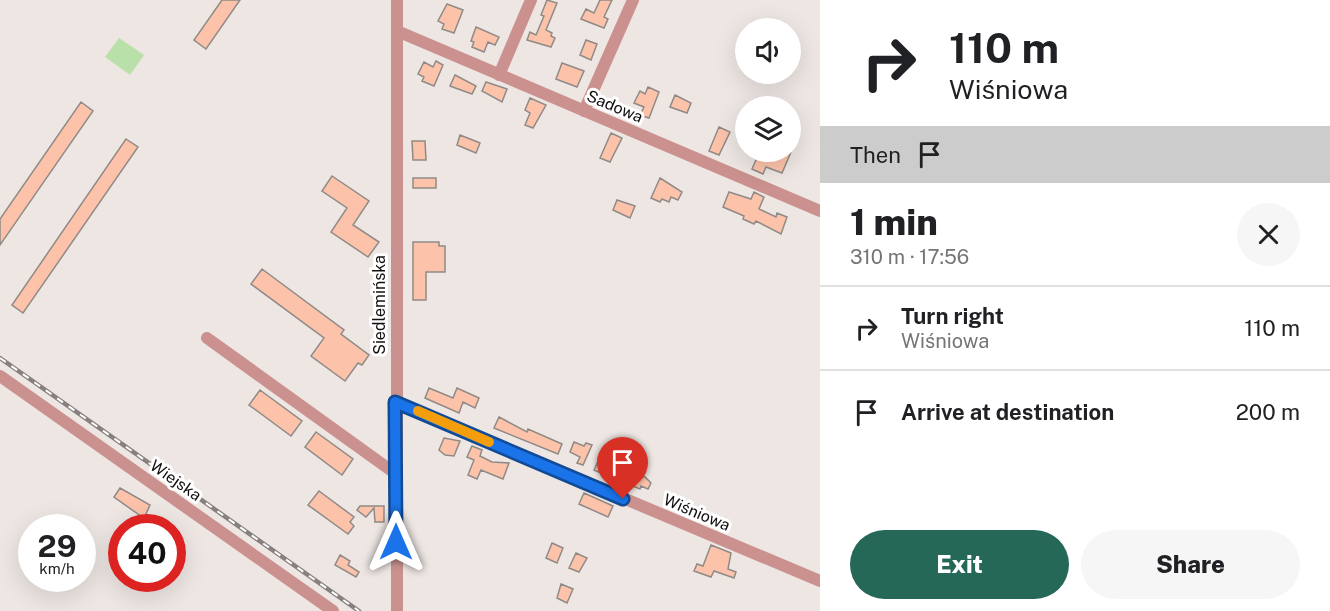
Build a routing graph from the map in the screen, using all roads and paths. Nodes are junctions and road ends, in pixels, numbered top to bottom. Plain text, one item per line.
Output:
1 (397, 0) edge
2 (531, 0) edge
3 (633, 0) edge
4 (397, 32) junction
5 (499, 75) junction
6 (584, 111) junction
7 (820, 211) edge
8 (207, 338) dead end
9 (0, 376) edge
10 (395, 402) junction
11 (396, 474) junction
12 (820, 581) edge
13 (333, 611) edge
14 (397, 611) edge

1 - 4 street, Siedlemińska
2 - 5 street
3 - 6 street
4 - 5 street, Sadowa
4 - 10 street, Siedlemińska
5 - 6 street, Sadowa
6 - 7 street, Sadowa
8 - 11 street
9 - 13 street, Wiejska
10 - 11 street, Siedlemińska
10 - 12 street, Wiśniowa
11 - 14 street, Siedlemińska

